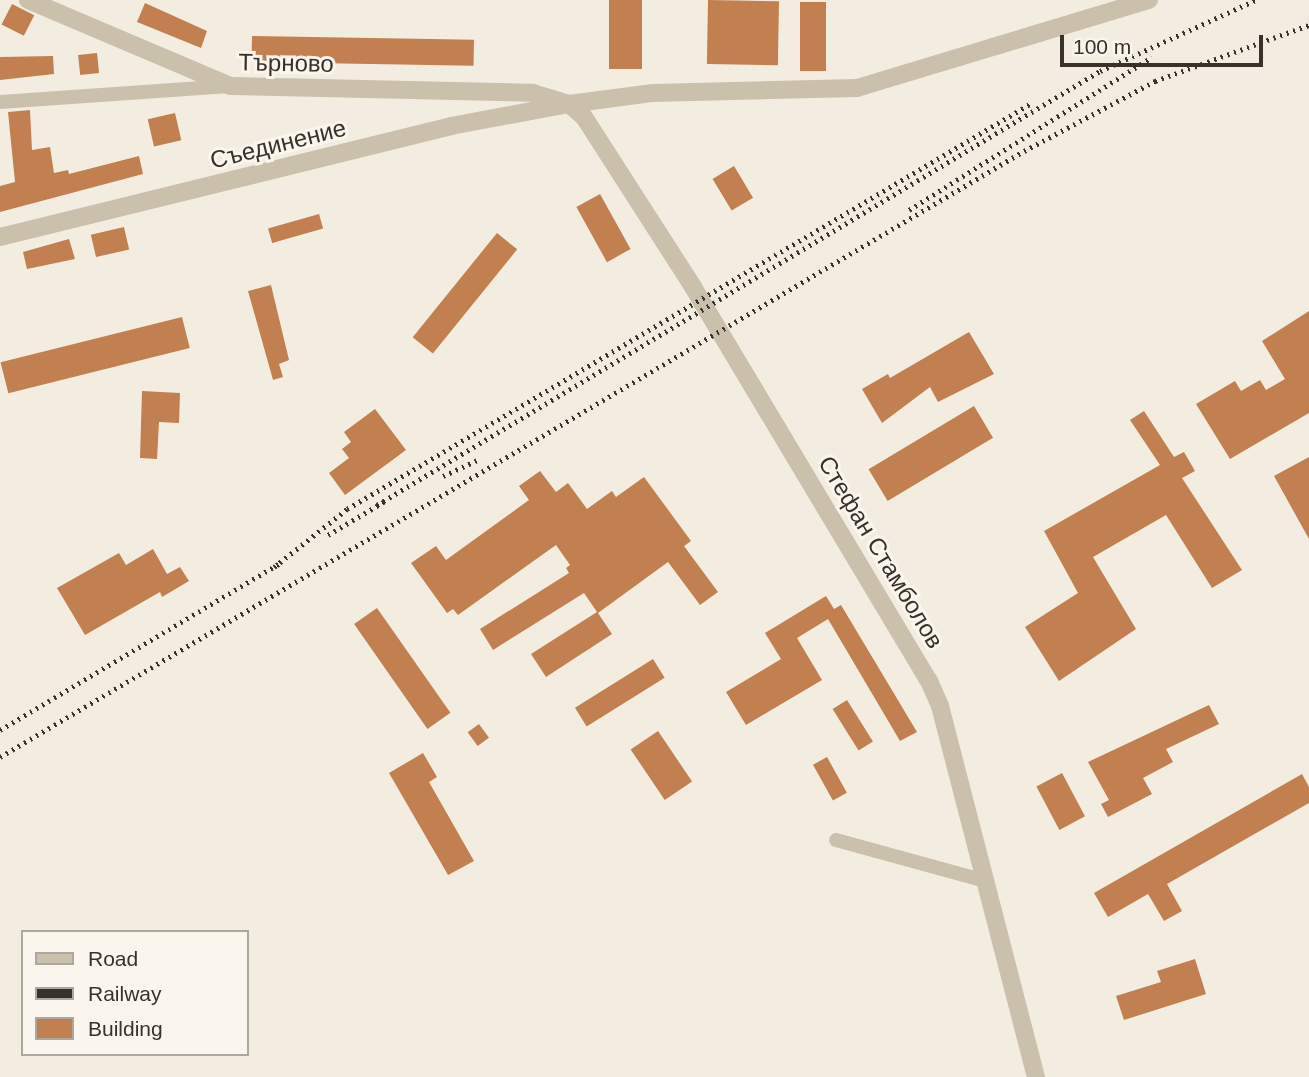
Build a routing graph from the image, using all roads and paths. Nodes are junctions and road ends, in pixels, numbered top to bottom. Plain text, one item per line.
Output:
1 (29, 0) edge
2 (1149, 0) edge
3 (231, 86) junction
4 (0, 102) edge
5 (569, 104) junction
6 (0, 237) edge
7 (836, 840) dead end
8 (986, 881) junction
9 (1036, 1077) edge

1 - 3 street
2 - 5 street, Съединение
3 - 4 street, Търново
3 - 5 street, Търново
5 - 6 street, Съединение
5 - 8 street, Стефан Стамболов
7 - 8 street
8 - 9 street, Стефан Стамболов

